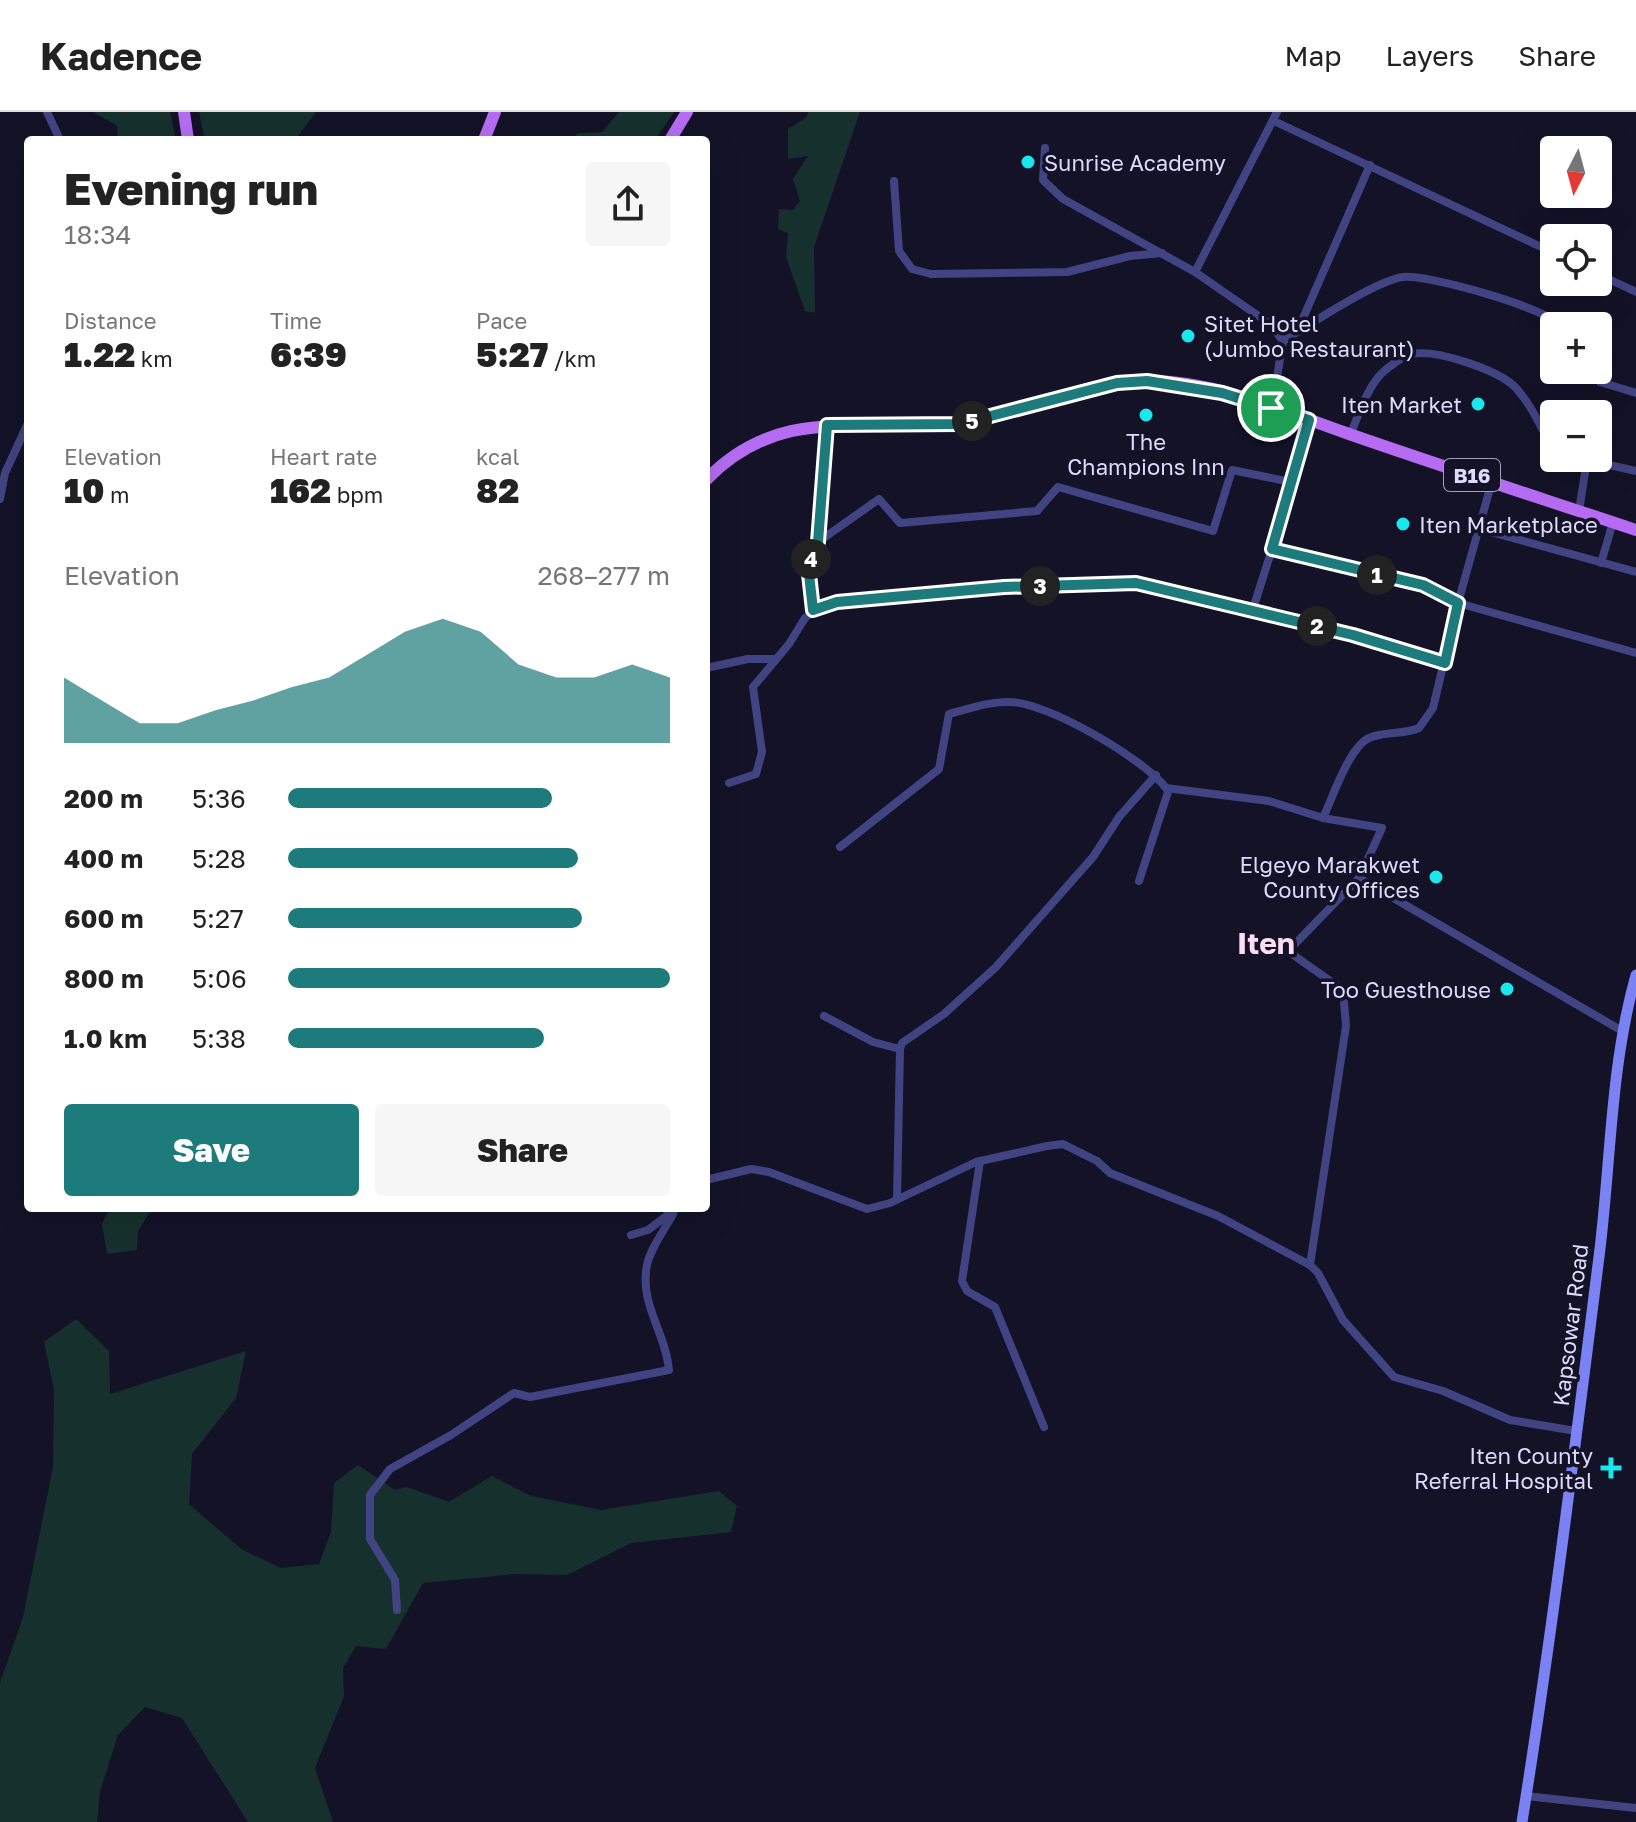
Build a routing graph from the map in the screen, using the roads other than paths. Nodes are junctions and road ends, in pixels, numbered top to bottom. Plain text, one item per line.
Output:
1 (47, 112) edge
2 (184, 112) edge
3 (495, 112) edge
4 (687, 112) edge
5 (1276, 117) edge
6 (58, 136) edge
7 (187, 136) edge
8 (486, 136) edge
9 (672, 136) edge
10 (1045, 148) dead end
11 (1370, 165) junction
12 (894, 181) dead end
13 (1540, 246) edge
14 (1162, 253) junction
15 (1195, 272) junction
16 (1612, 281) edge
17 (1636, 292) edge
18 (1542, 312) edge
19 (1297, 332) junction
20 (1283, 341) junction
21 (1607, 384) edge
22 (1636, 393) edge
23 (1271, 408) junction
24 (1309, 420) junction
25 (1540, 422) edge
26 (827, 425) junction
27 (24, 432) edge
28 (1350, 435) junction
29 (1612, 466) edge
30 (1636, 471) edge
31 (1582, 472) edge
32 (710, 476) edge
33 (1492, 481) junction
34 (1291, 482) junction
35 (0, 499) edge
36 (1579, 511) junction
37 (1613, 522) junction
38 (1480, 529) junction
39 (1636, 530) edge
40 (818, 542) junction
41 (1272, 549) junction
42 (1601, 563) junction
43 (1636, 572) edge
44 (1458, 603) junction
45 (813, 610) junction
46 (1252, 612) junction
47 (1636, 653) edge
48 (774, 659) junction
49 (1445, 663) junction
50 (710, 667) edge
51 (1156, 775) junction
52 (729, 783) dead end
53 (1169, 789) junction
54 (1323, 818) junction
55 (840, 847) dead end
56 (1359, 878) junction
57 (1139, 881) dead end
58 (1636, 975) edge
59 (824, 1016) dead end
60 (1624, 1032) junction
61 (900, 1049) junction
62 (980, 1161) junction
63 (710, 1179) edge
64 (897, 1199) junction
65 (670, 1212) edge
66 (671, 1212) edge
67 (631, 1235) dead end
68 (1310, 1265) junction
69 (1044, 1427) dead end
70 (1576, 1431) junction
71 (397, 1610) dead end
72 (1526, 1796) junction
73 (1636, 1808) edge
74 (1522, 1822) edge

1 - 6 street
2 - 7 main road
3 - 8 main road
4 - 9 main road
5 - 11 street
5 - 15 street
10 - 14 street
11 - 13 street
11 - 19 street
12 - 14 street
14 - 15 street
15 - 20 street
16 - 17 street
18 - 19 street
19 - 20 street
20 - 23 street
21 - 22 street
23 - 24 main road, B16
23 - 26 main road, B16
24 - 28 main road, B16
24 - 34 street
25 - 28 street
26 - 32 main road, B16
26 - 40 street
27 - 35 street
28 - 33 main road, B16
29 - 30 street
31 - 36 street
33 - 36 main road, B16
33 - 38 street
34 - 40 street
34 - 41 street
36 - 37 main road, B16
37 - 39 main road, B16
37 - 42 street
38 - 42 street
38 - 44 street
40 - 45 street
41 - 44 street
41 - 46 street
42 - 43 street
44 - 47 street
44 - 49 street
45 - 46 street
45 - 48 street
46 - 49 street
48 - 50 street
48 - 52 street
49 - 54 street
51 - 53 street
51 - 55 street
51 - 61 street
53 - 54 street
53 - 57 street
54 - 56 street
56 - 60 street
56 - 68 street
58 - 60 main road, Kapsowar Road
59 - 61 street
60 - 70 main road, Kapsowar Road
61 - 64 street
62 - 64 street
62 - 68 street
62 - 69 street
63 - 64 street
65 - 67 street
66 - 71 street
68 - 70 street
70 - 72 main road, Kapsowar Road
72 - 73 street
72 - 74 main road, Kapsowar Road

